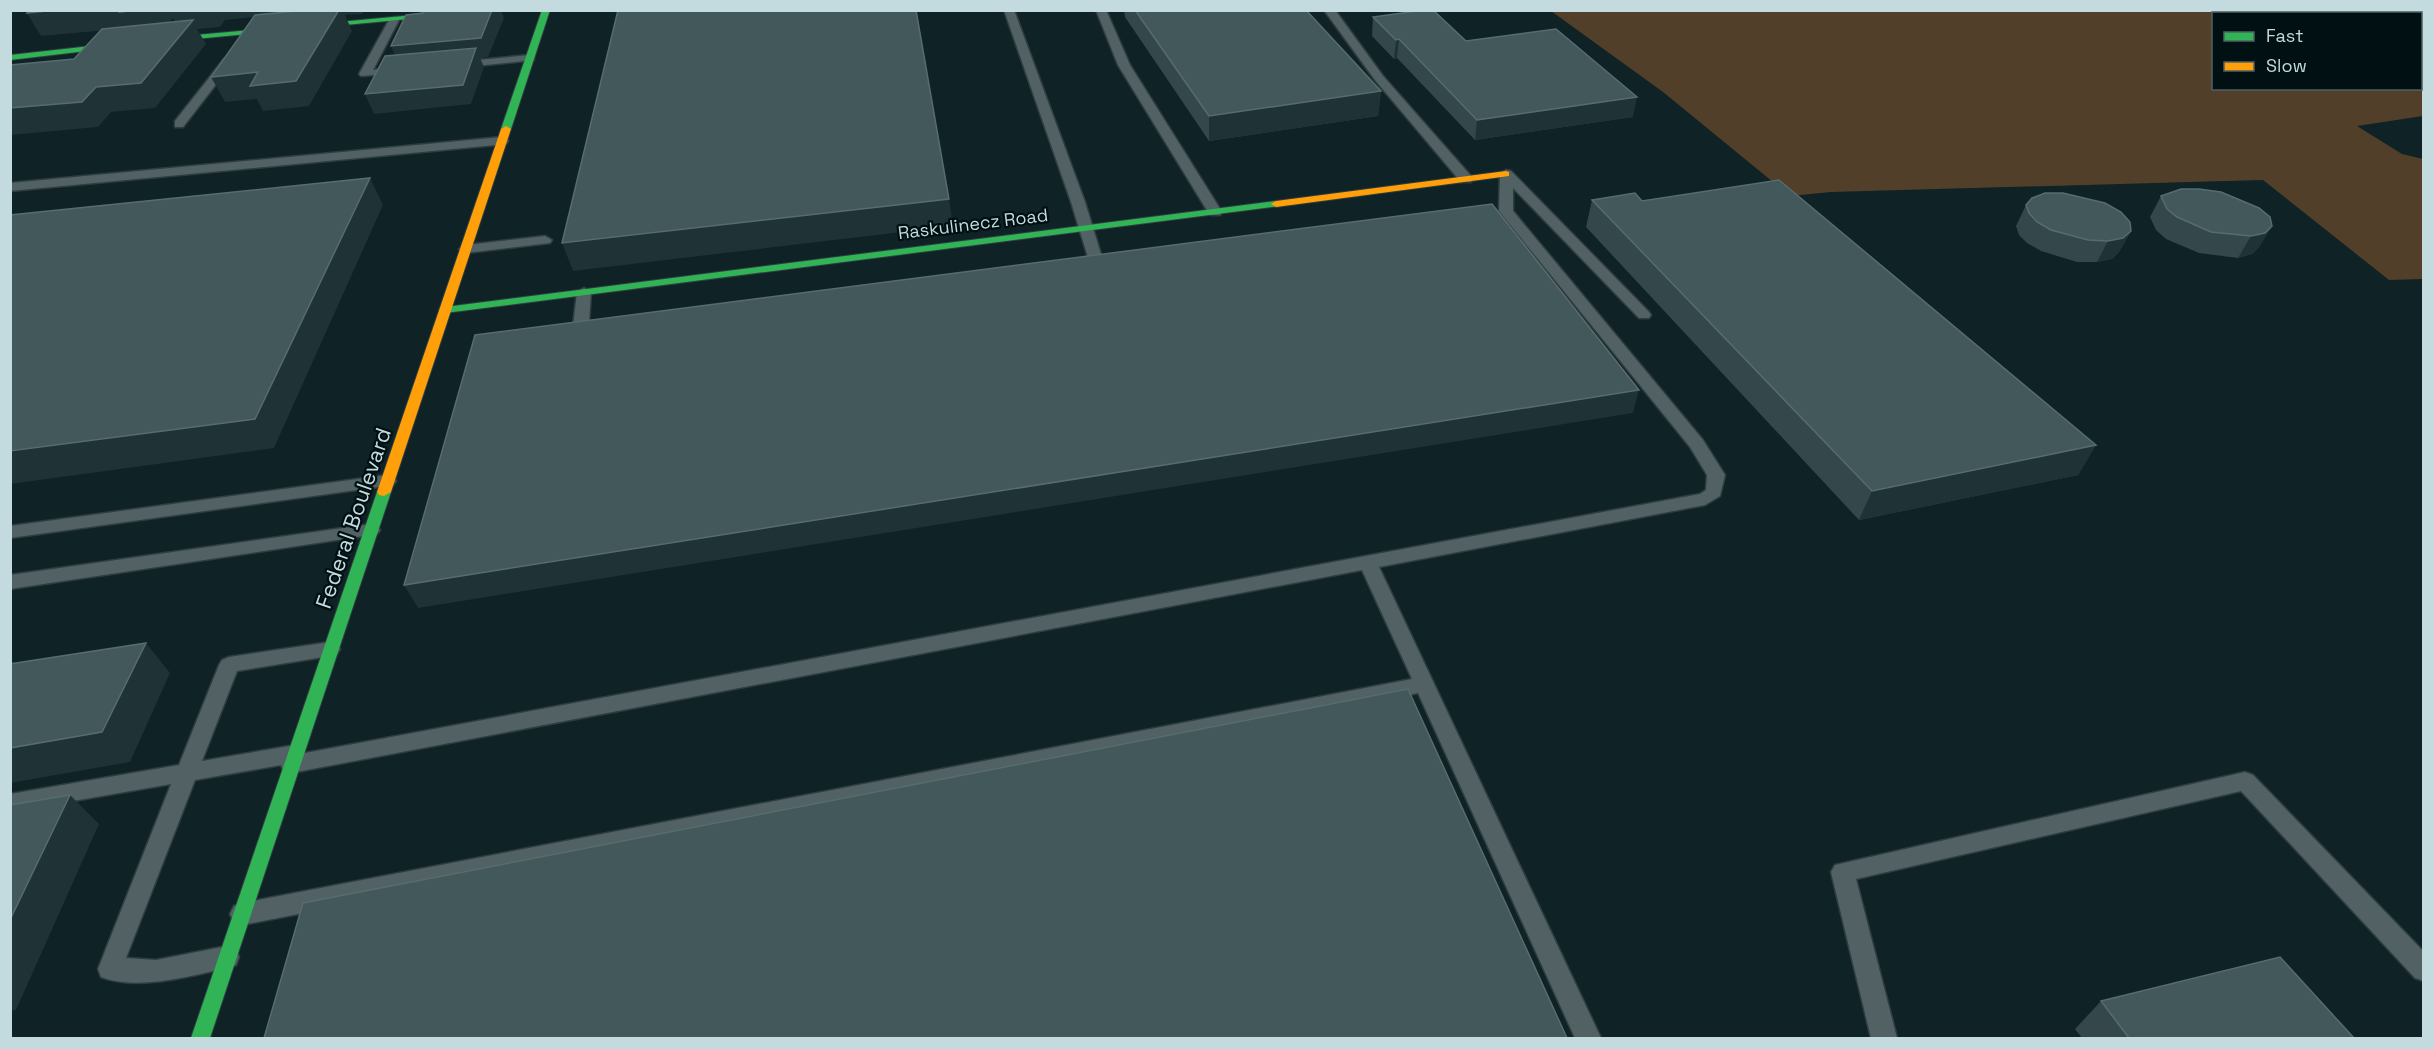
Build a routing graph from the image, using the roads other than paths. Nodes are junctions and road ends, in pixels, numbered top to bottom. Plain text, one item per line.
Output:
1 (501, 10) edge
2 (546, 10) edge
3 (1009, 10) edge
4 (1101, 10) edge
5 (1329, 10) edge
6 (413, 14) edge
7 (394, 20) junction
8 (176, 25) edge
9 (163, 40) junction
10 (243, 42) junction
11 (10, 58) edge
12 (530, 58) junction
13 (447, 66) edge
14 (412, 69) edge
15 (179, 124) dead end
16 (502, 141) junction
17 (1506, 174) junction
18 (1466, 179) junction
19 (10, 187) edge
20 (1215, 212) junction
21 (1084, 228) junction
22 (545, 240) dead end
23 (466, 249) junction
24 (1097, 264) edge
25 (584, 292) junction
26 (446, 310) junction
27 (1644, 315) dead end
28 (609, 326) edge
29 (387, 481) junction
30 (371, 530) junction
31 (10, 532) edge
32 (1368, 562) junction
33 (10, 582) edge
34 (330, 649) junction
35 (1424, 684) junction
36 (293, 759) junction
37 (187, 773) junction
38 (10, 802) edge
39 (240, 915) junction
40 (227, 957) junction
41 (2424, 970) edge
42 (200, 1038) edge
43 (1588, 1038) edge
44 (1884, 1038) edge

1 - 6 street
2 - 12 street, Federal Boulevard
3 - 21 lane
4 - 20 lane
5 - 18 lane
6 - 7 street
7 - 10 street
7 - 14 lane
8 - 9 lane
9 - 10 street
9 - 11 street
10 - 15 lane
12 - 13 lane
12 - 16 street, Federal Boulevard
16 - 19 lane
16 - 23 street, Federal Boulevard
17 - 18 street, Raskulinecz Road
17 - 27 lane
17 - 32 lane
18 - 20 street, Raskulinecz Road
20 - 21 street, Raskulinecz Road
21 - 24 lane
21 - 25 street, Raskulinecz Road
22 - 23 lane
23 - 26 street, Federal Boulevard
25 - 26 street, Raskulinecz Road
25 - 28 lane
26 - 29 street, Federal Boulevard
29 - 30 street, Federal Boulevard
29 - 31 lane
30 - 33 lane
30 - 34 street, Federal Boulevard
32 - 35 lane
32 - 36 lane
34 - 36 street, Federal Boulevard
34 - 37 lane
35 - 39 lane
35 - 43 lane
36 - 37 lane
36 - 39 street, Federal Boulevard
37 - 38 lane
37 - 40 lane
39 - 40 street, Federal Boulevard
40 - 42 street, Federal Boulevard
41 - 44 lane

